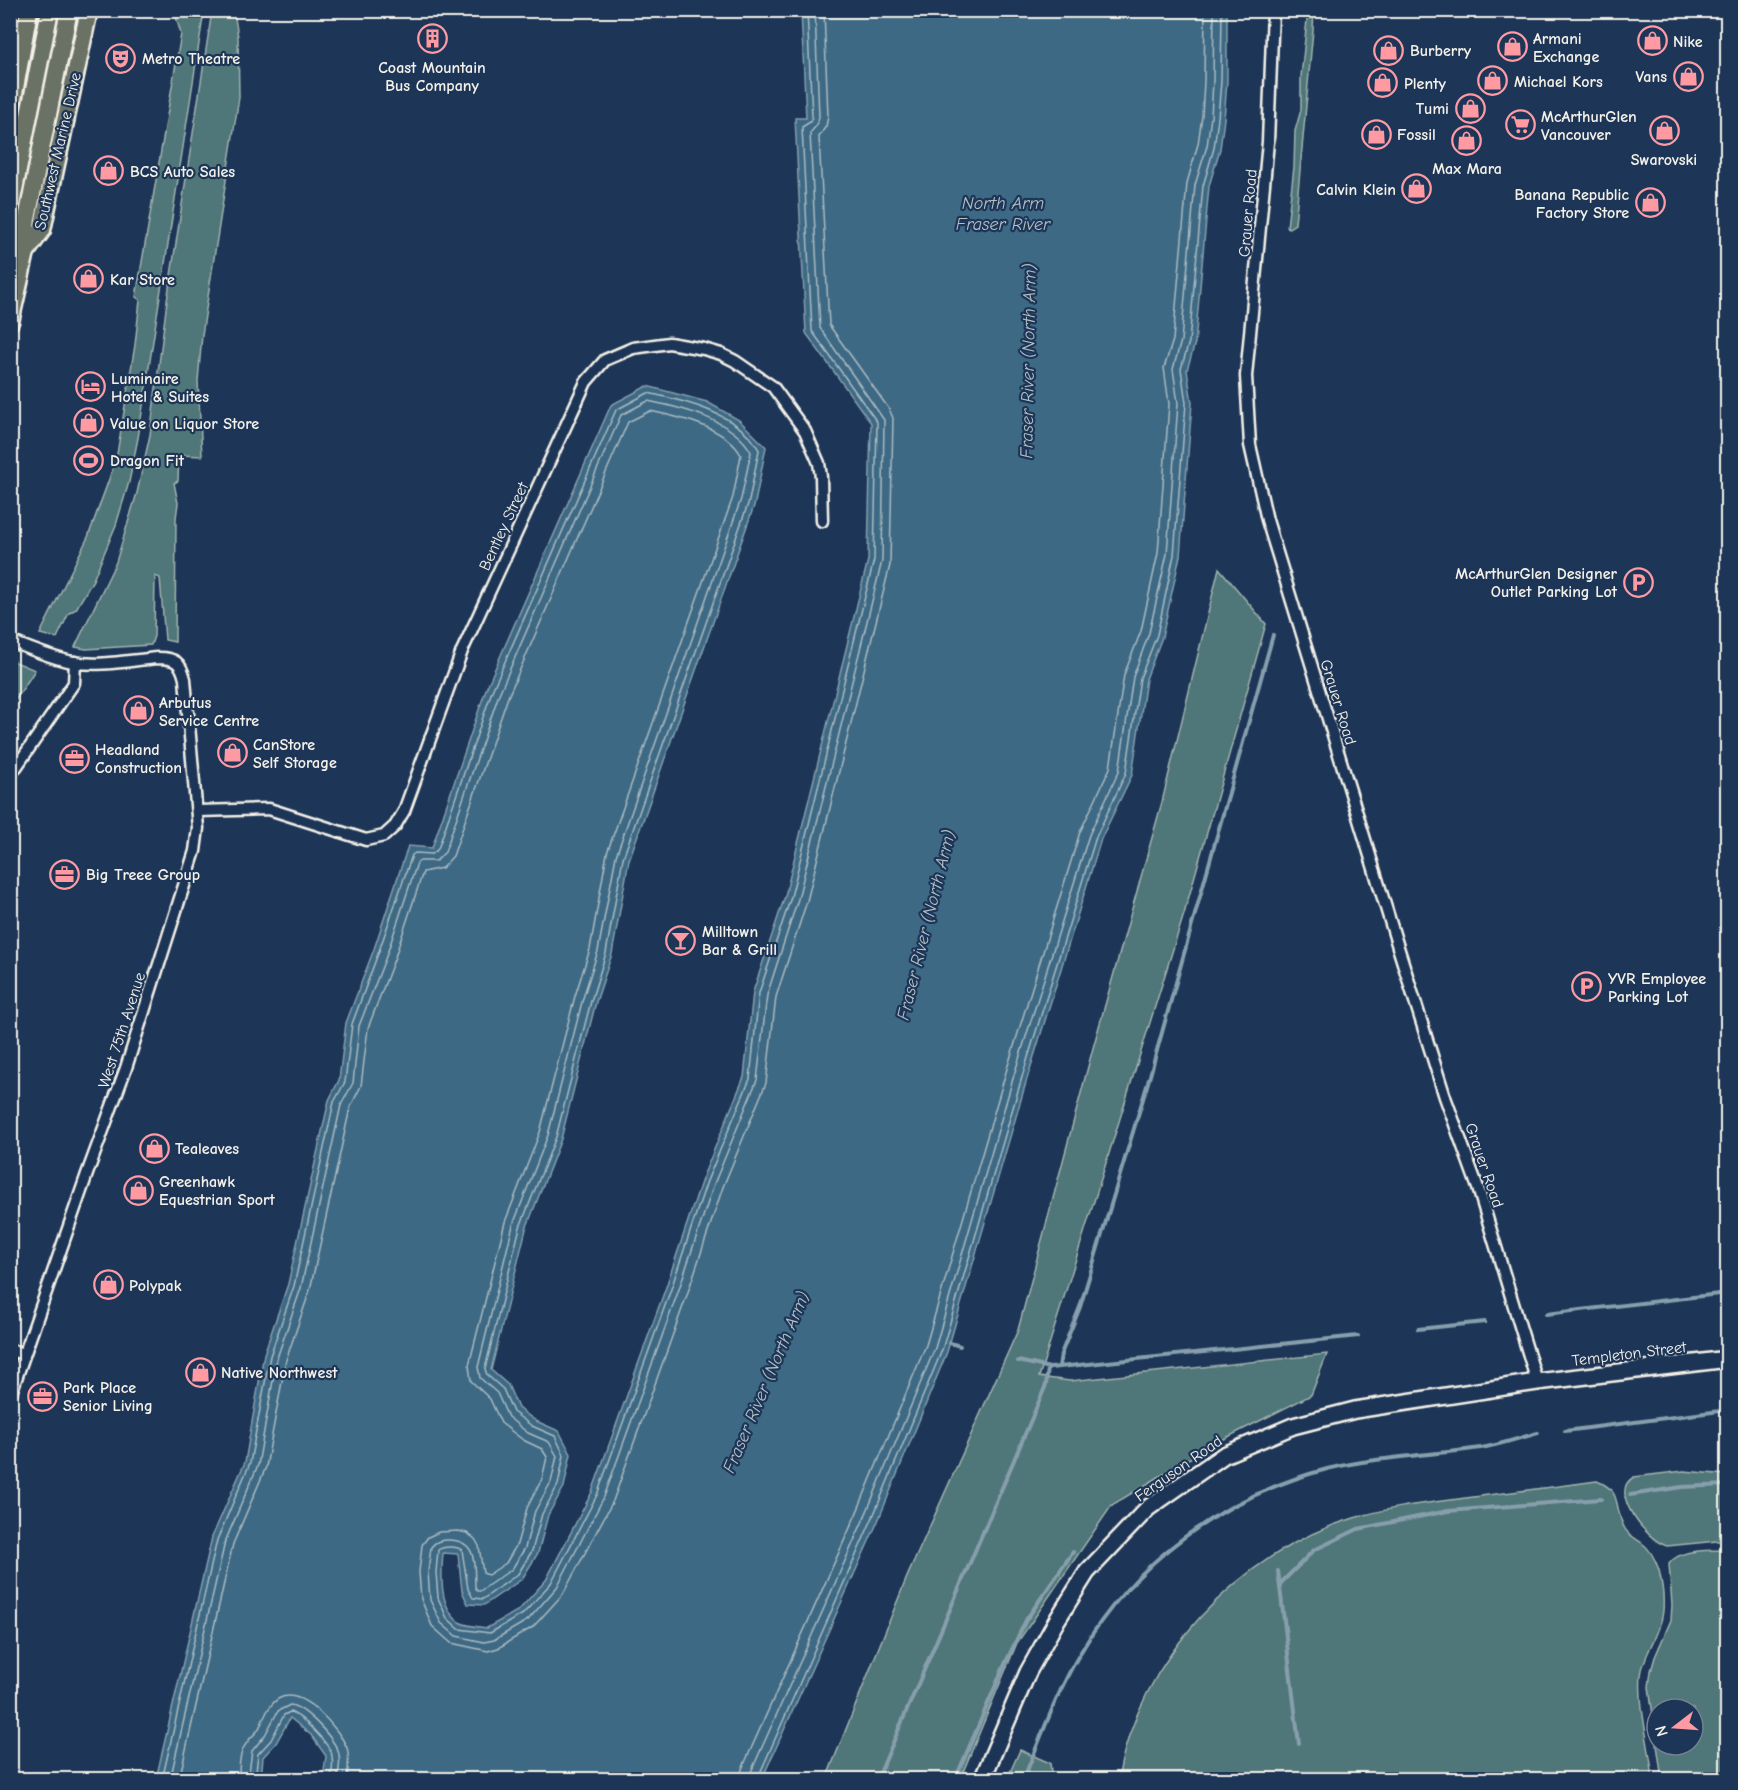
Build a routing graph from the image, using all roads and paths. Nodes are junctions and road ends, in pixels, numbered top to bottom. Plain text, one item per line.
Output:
1 (29, 10) edge
2 (50, 10) edge
3 (69, 10) edge
4 (88, 10) edge
5 (1273, 10) edge
6 (10, 117) edge
7 (10, 210) edge
8 (26, 252) junction
9 (10, 322) edge
10 (822, 521) dead end
11 (10, 641) edge
12 (75, 662) junction
13 (10, 776) edge
14 (198, 811) junction
15 (10, 1350) edge
16 (24, 1354) junction
17 (1727, 1359) edge
18 (1537, 1382) junction
19 (10, 1396) edge
20 (982, 1779) edge

1 - 6 main road
2 - 7 main road
3 - 8 main road
4 - 8 main road, Southwest Marine Drive
5 - 18 street, Grauer Road
8 - 9 main road, Southwest Marine Drive
10 - 14 street, Bentley Street
11 - 12 street
12 - 13 street
12 - 14 street, West 75th Avenue
14 - 16 street, West 75th Avenue
15 - 16 street
16 - 19 street, West 75th Avenue
17 - 18 street, Templeton Street
18 - 20 street, Ferguson Road

